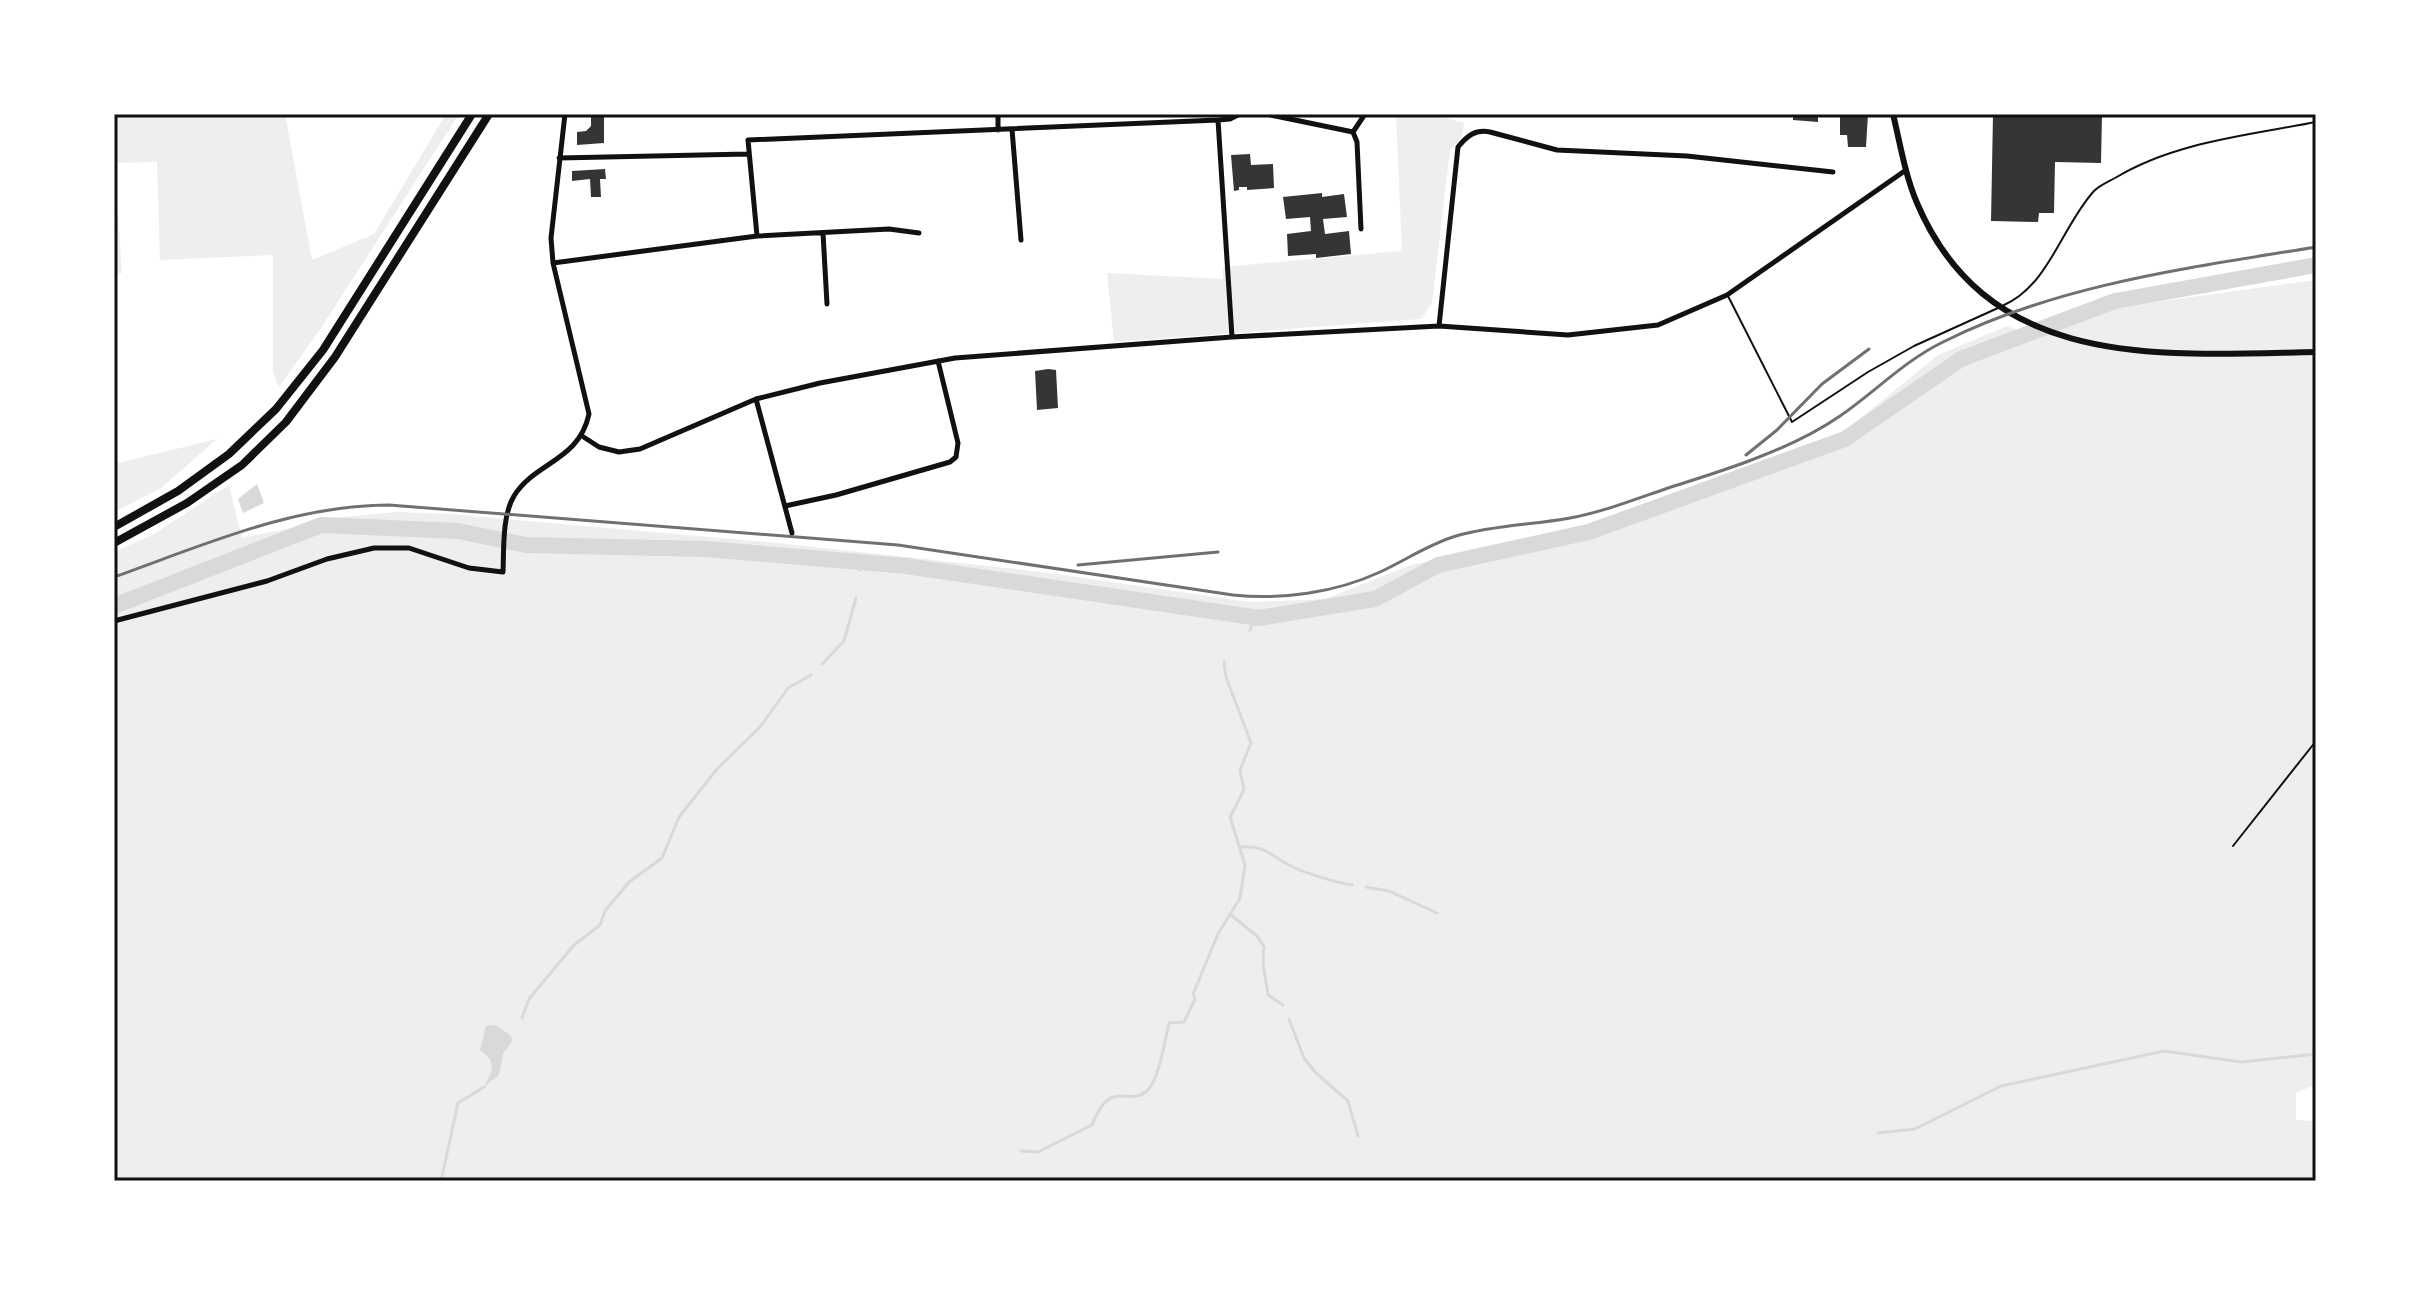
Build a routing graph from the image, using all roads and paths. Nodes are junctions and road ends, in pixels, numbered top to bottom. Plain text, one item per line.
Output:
1 (472, 114) edge
2 (489, 114) edge
3 (565, 114) edge
4 (998, 114) edge
5 (1240, 114) edge
6 (1266, 114) edge
7 (1365, 114) edge
8 (1893, 114) edge
9 (1218, 120) junction
10 (2316, 122) edge
11 (1012, 129) junction
12 (998, 130) junction
13 (1353, 132) junction
14 (748, 154) junction
15 (559, 158) junction
16 (1907, 169) junction
17 (1833, 172) dead end
18 (1361, 229) dead end
19 (823, 233) junction
20 (919, 233) dead end
21 (757, 236) junction
22 (1021, 240) dead end
23 (553, 263) junction
24 (1727, 295) junction
25 (827, 304) dead end
26 (1439, 326) junction
27 (1232, 337) junction
28 (2316, 352) edge
29 (938, 361) junction
30 (756, 399) junction
31 (582, 436) junction
32 (785, 506) junction
33 (114, 527) edge
34 (792, 533) dead end
35 (114, 543) edge
36 (114, 621) edge
37 (2316, 741) edge
38 (2233, 846) dead end

1 - 33 highway
2 - 35 highway
3 - 15 street
4 - 12 street
5 - 9 street
6 - 13 street
7 - 13 street
8 - 16 street
9 - 11 street
9 - 27 street
10 - 24 lane
11 - 12 street
11 - 22 street
12 - 14 street
13 - 18 street
14 - 15 street
14 - 21 street
15 - 23 street
16 - 24 street
16 - 28 street
17 - 26 street
19 - 20 street
19 - 21 street
19 - 25 street
21 - 23 street
23 - 31 street
24 - 26 street
26 - 27 street
27 - 29 street
29 - 30 street
29 - 32 street
30 - 31 street
30 - 32 street
31 - 36 street
32 - 34 street
37 - 38 path

